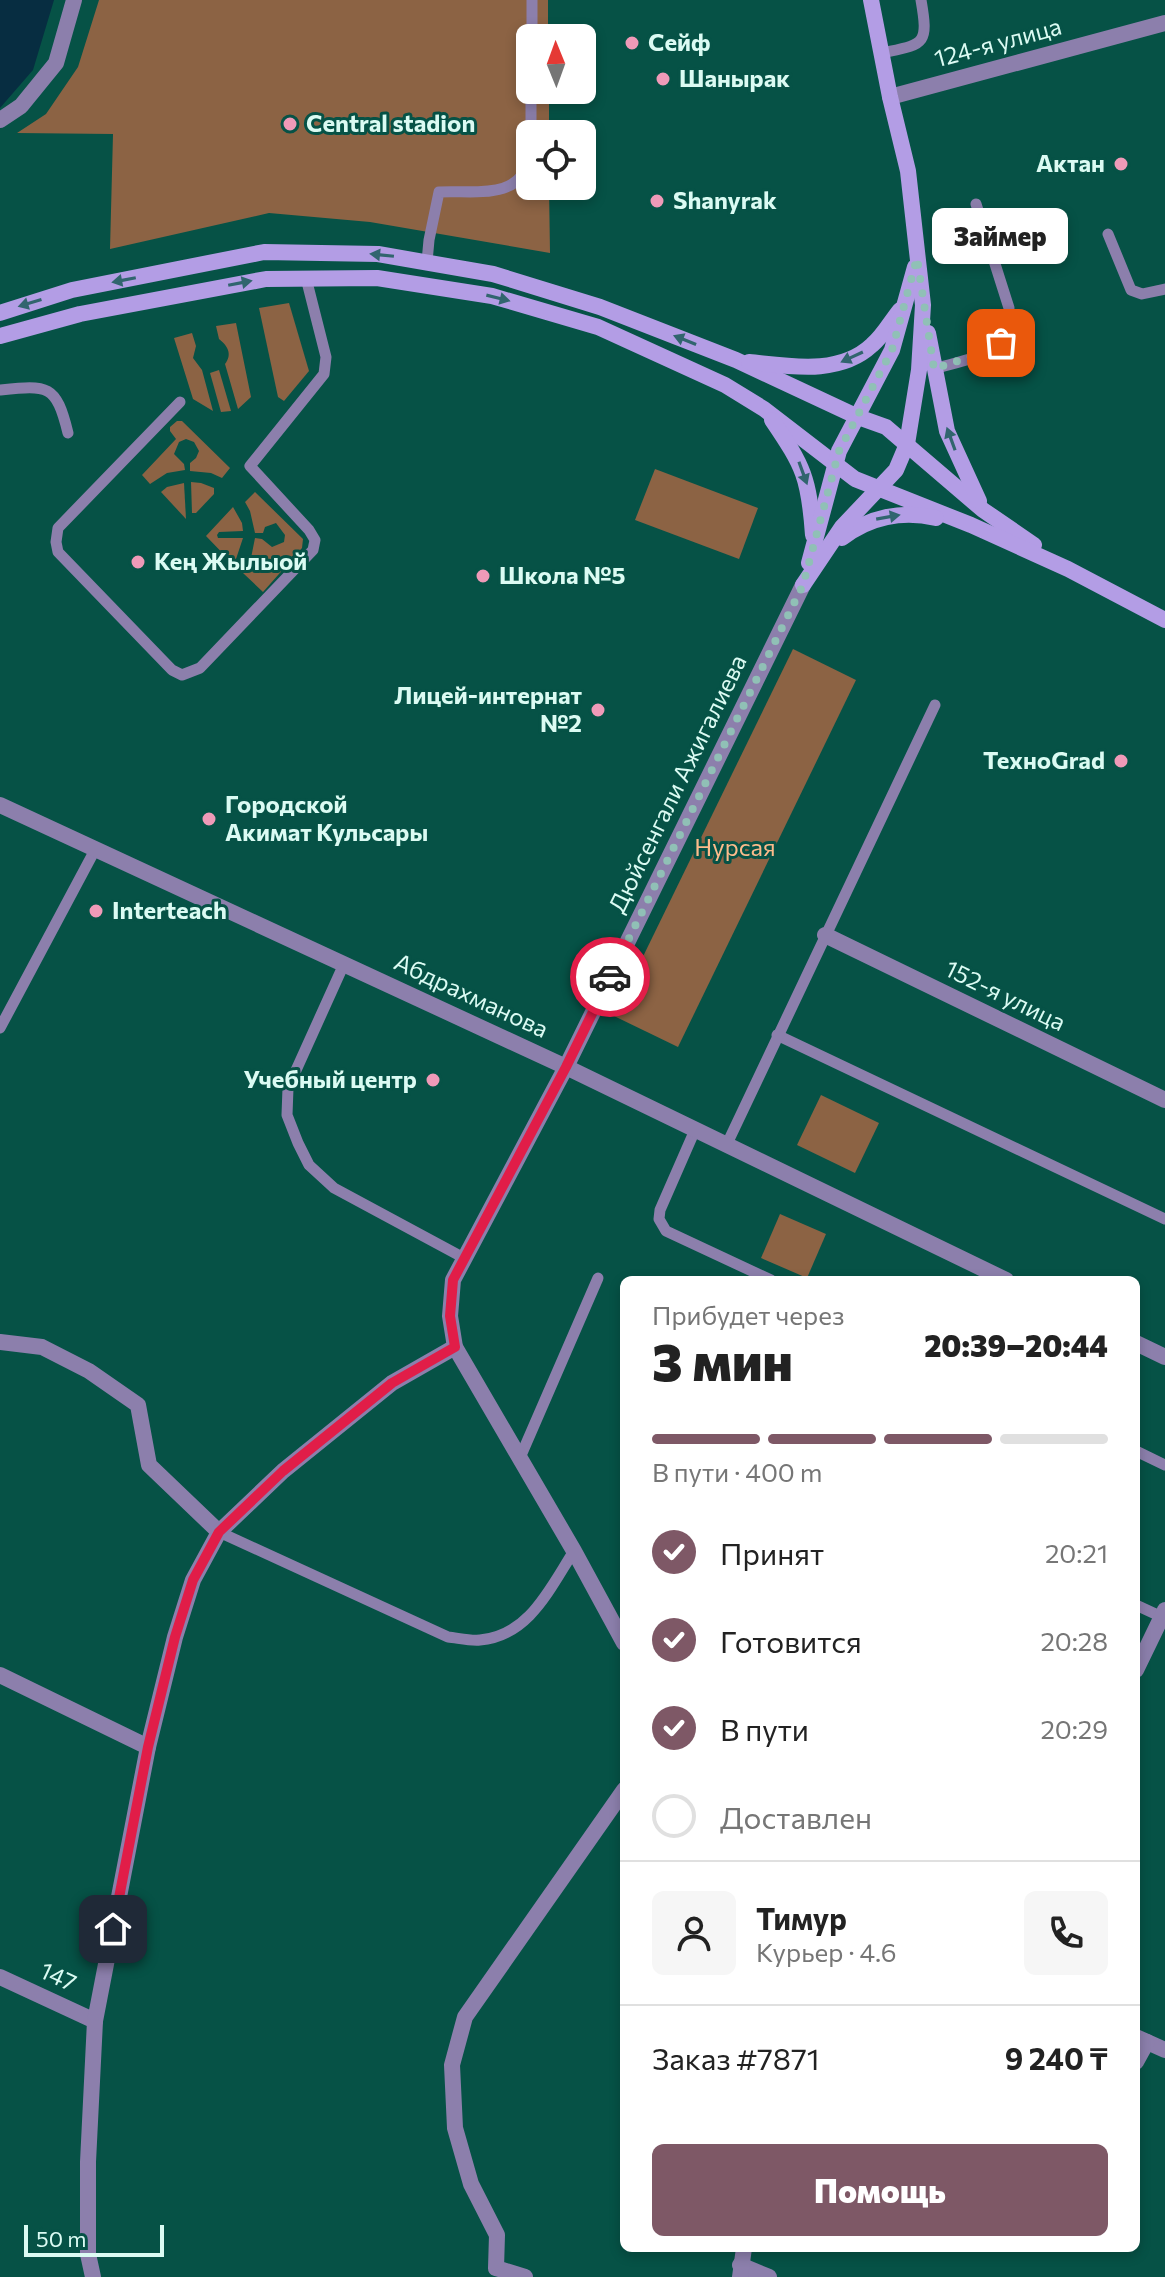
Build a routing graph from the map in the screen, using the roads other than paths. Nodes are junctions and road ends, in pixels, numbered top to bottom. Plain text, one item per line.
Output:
1 (74, 0) edge
2 (532, 0) edge
3 (871, 0) edge
4 (921, 0) edge
5 (1165, 23) edge
6 (532, 24) edge
7 (882, 53) junction
8 (890, 97) junction
9 (0, 120) edge
10 (516, 184) edge
11 (976, 204) dead end
12 (1108, 234) dead end
13 (917, 258) junction
14 (427, 262) junction
15 (306, 278) junction
16 (1165, 289) edge
17 (906, 302) junction
18 (923, 305) junction
19 (0, 313) edge
20 (0, 336) edge
21 (736, 360) junction
22 (934, 369) junction
23 (0, 390) edge
24 (180, 402) dead end
25 (764, 409) junction
26 (858, 417) junction
27 (68, 433) dead end
28 (907, 444) junction
29 (835, 465) junction
30 (879, 488) junction
31 (983, 510) junction
32 (971, 525) junction
33 (818, 551) junction
34 (1068, 569) junction
35 (1165, 620) edge
36 (935, 705) dead end
37 (0, 805) edge
38 (96, 848) junction
39 (825, 935) junction
40 (344, 964) junction
41 (0, 1028) edge
42 (777, 1035) junction
43 (566, 1067) junction
44 (1165, 1100) edge
45 (695, 1130) junction
46 (726, 1146) junction
47 (1165, 1219) edge
48 (464, 1258) junction
49 (762, 1276) edge
50 (998, 1276) edge
51 (598, 1278) dead end
52 (0, 1342) edge
53 (1140, 1345) edge
54 (455, 1347) junction
55 (1165, 1357) edge
56 (1140, 1453) edge
57 (519, 1460) junction
58 (1165, 1465) edge
59 (219, 1532) junction
60 (574, 1551) junction
61 (1140, 1606) edge
62 (1163, 1614) edge
63 (620, 1636) edge
64 (1140, 1662) edge
65 (0, 1675) edge
66 (148, 1747) junction
67 (620, 1796) edge
68 (0, 1977) edge
69 (95, 2021) junction
70 (1142, 2040) edge
71 (1165, 2050) edge
72 (740, 2271) edge
73 (93, 2277) edge
74 (525, 2277) edge
75 (769, 2277) edge

1 - 9 street
2 - 6 lane
3 - 7 street
4 - 7 lane
5 - 8 street, 124-я улица
7 - 8 street
8 - 13 street
10 - 14 lane
11 - 22 lane
12 - 16 lane
13 - 17 street
13 - 18 street
14 -> 19 street
21 -> 14 street
20 -> 15 street
15 - 24 lane
15 -> 25 street
17 -> 21 street
17 - 26 street
18 - 22 street
18 - 28 street
21 - 26 street
31 -> 22 street
23 - 27 lane
25 - 29 street
25 -> 33 street
26 - 28 street
26 - 29 street
28 - 30 street
28 - 31 street
29 - 30 street
29 - 33 street, Дюйсенгали Ажигалиева
30 - 32 street
30 - 33 street, Дюйсенгали Ажигалиева
31 - 34 street
33 -> 32 street
32 - 34 street
33 - 43 street, Дюйсенгали Ажигалиева
34 - 35 street
36 - 39 lane
37 - 38 street, Абдрахманова
38 - 40 street, Абдрахманова
38 - 41 lane
39 - 42 lane
39 - 44 street, 152-я улица
40 - 43 street, Абдрахманова
40 - 48 lane
42 - 46 lane
42 - 47 lane
43 - 45 street, Абдрахманова
43 - 48 street, Дюйсенгали Ажигалиева
45 - 46 street, Абдрахманова
45 - 49 lane
46 - 50 street, Абдрахманова
48 - 54 street, Дюйсенгали Ажигалиева
51 - 57 lane
52 - 59 street
53 - 55 street
54 - 57 street, Дюйсенгали Ажигалиева
54 - 59 street
56 - 58 lane
57 - 60 street, Дюйсенгали Ажигалиева
59 - 60 lane
59 - 66 street
60 - 63 street, Дюйсенгали Ажигалиева
61 - 62 lane
62 - 64 street
65 - 66 street
66 - 69 street
67 - 74 street
68 - 69 street, 147
69 - 73 street
70 - 71 street
72 - 75 street

